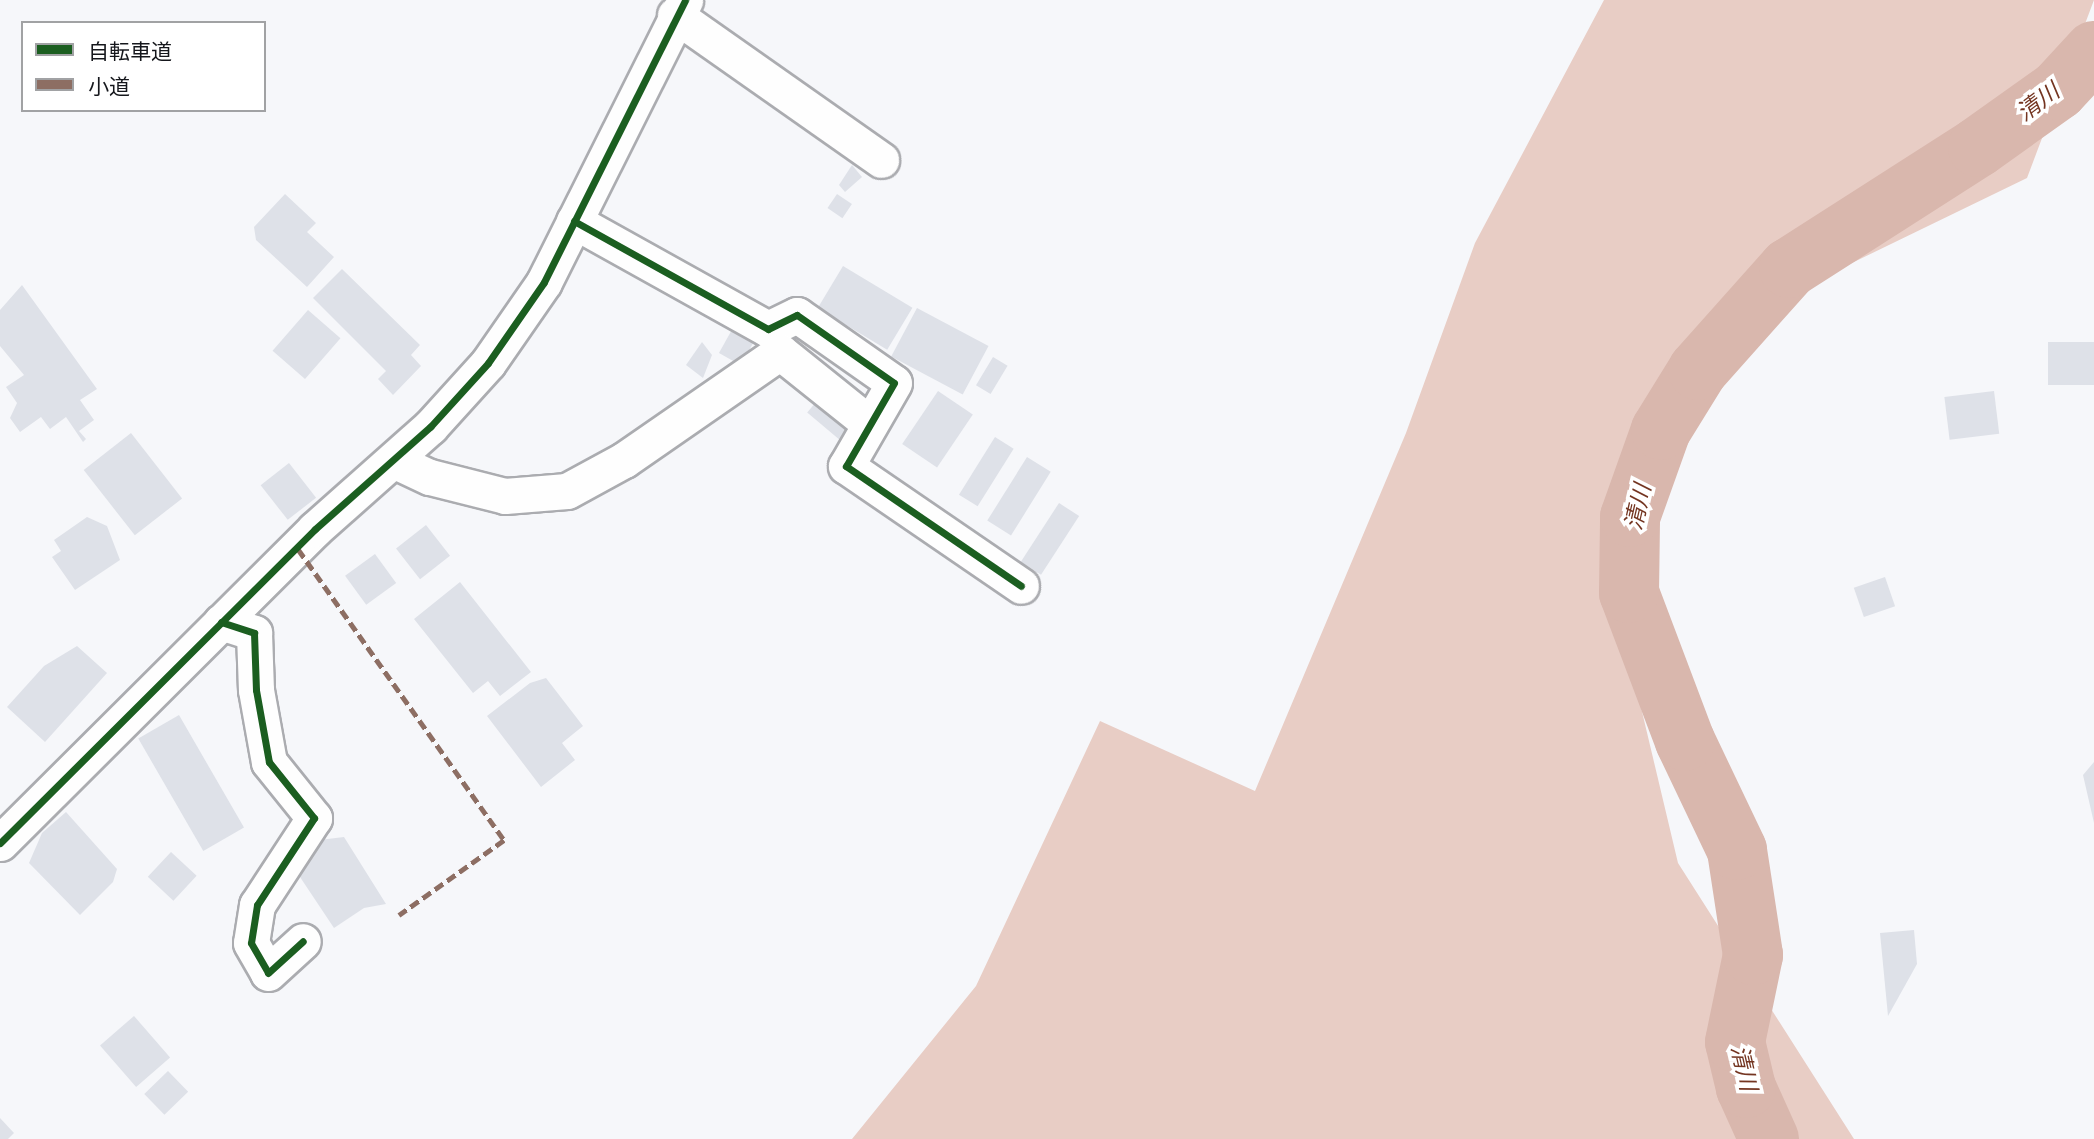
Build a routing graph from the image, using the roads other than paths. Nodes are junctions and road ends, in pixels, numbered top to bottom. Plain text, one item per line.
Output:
1 (680, 7) edge
2 (881, 160) dead end
3 (574, 221) junction
4 (870, 424) junction
5 (395, 461) junction
6 (1021, 586) dead end
7 (221, 622) junction
8 (0, 843) edge
9 (303, 941) dead end

1 - 2 street
1 - 3 street
3 - 4 street
3 - 5 street
4 - 5 street
4 - 6 street
5 - 7 street
7 - 8 street
7 - 9 street

